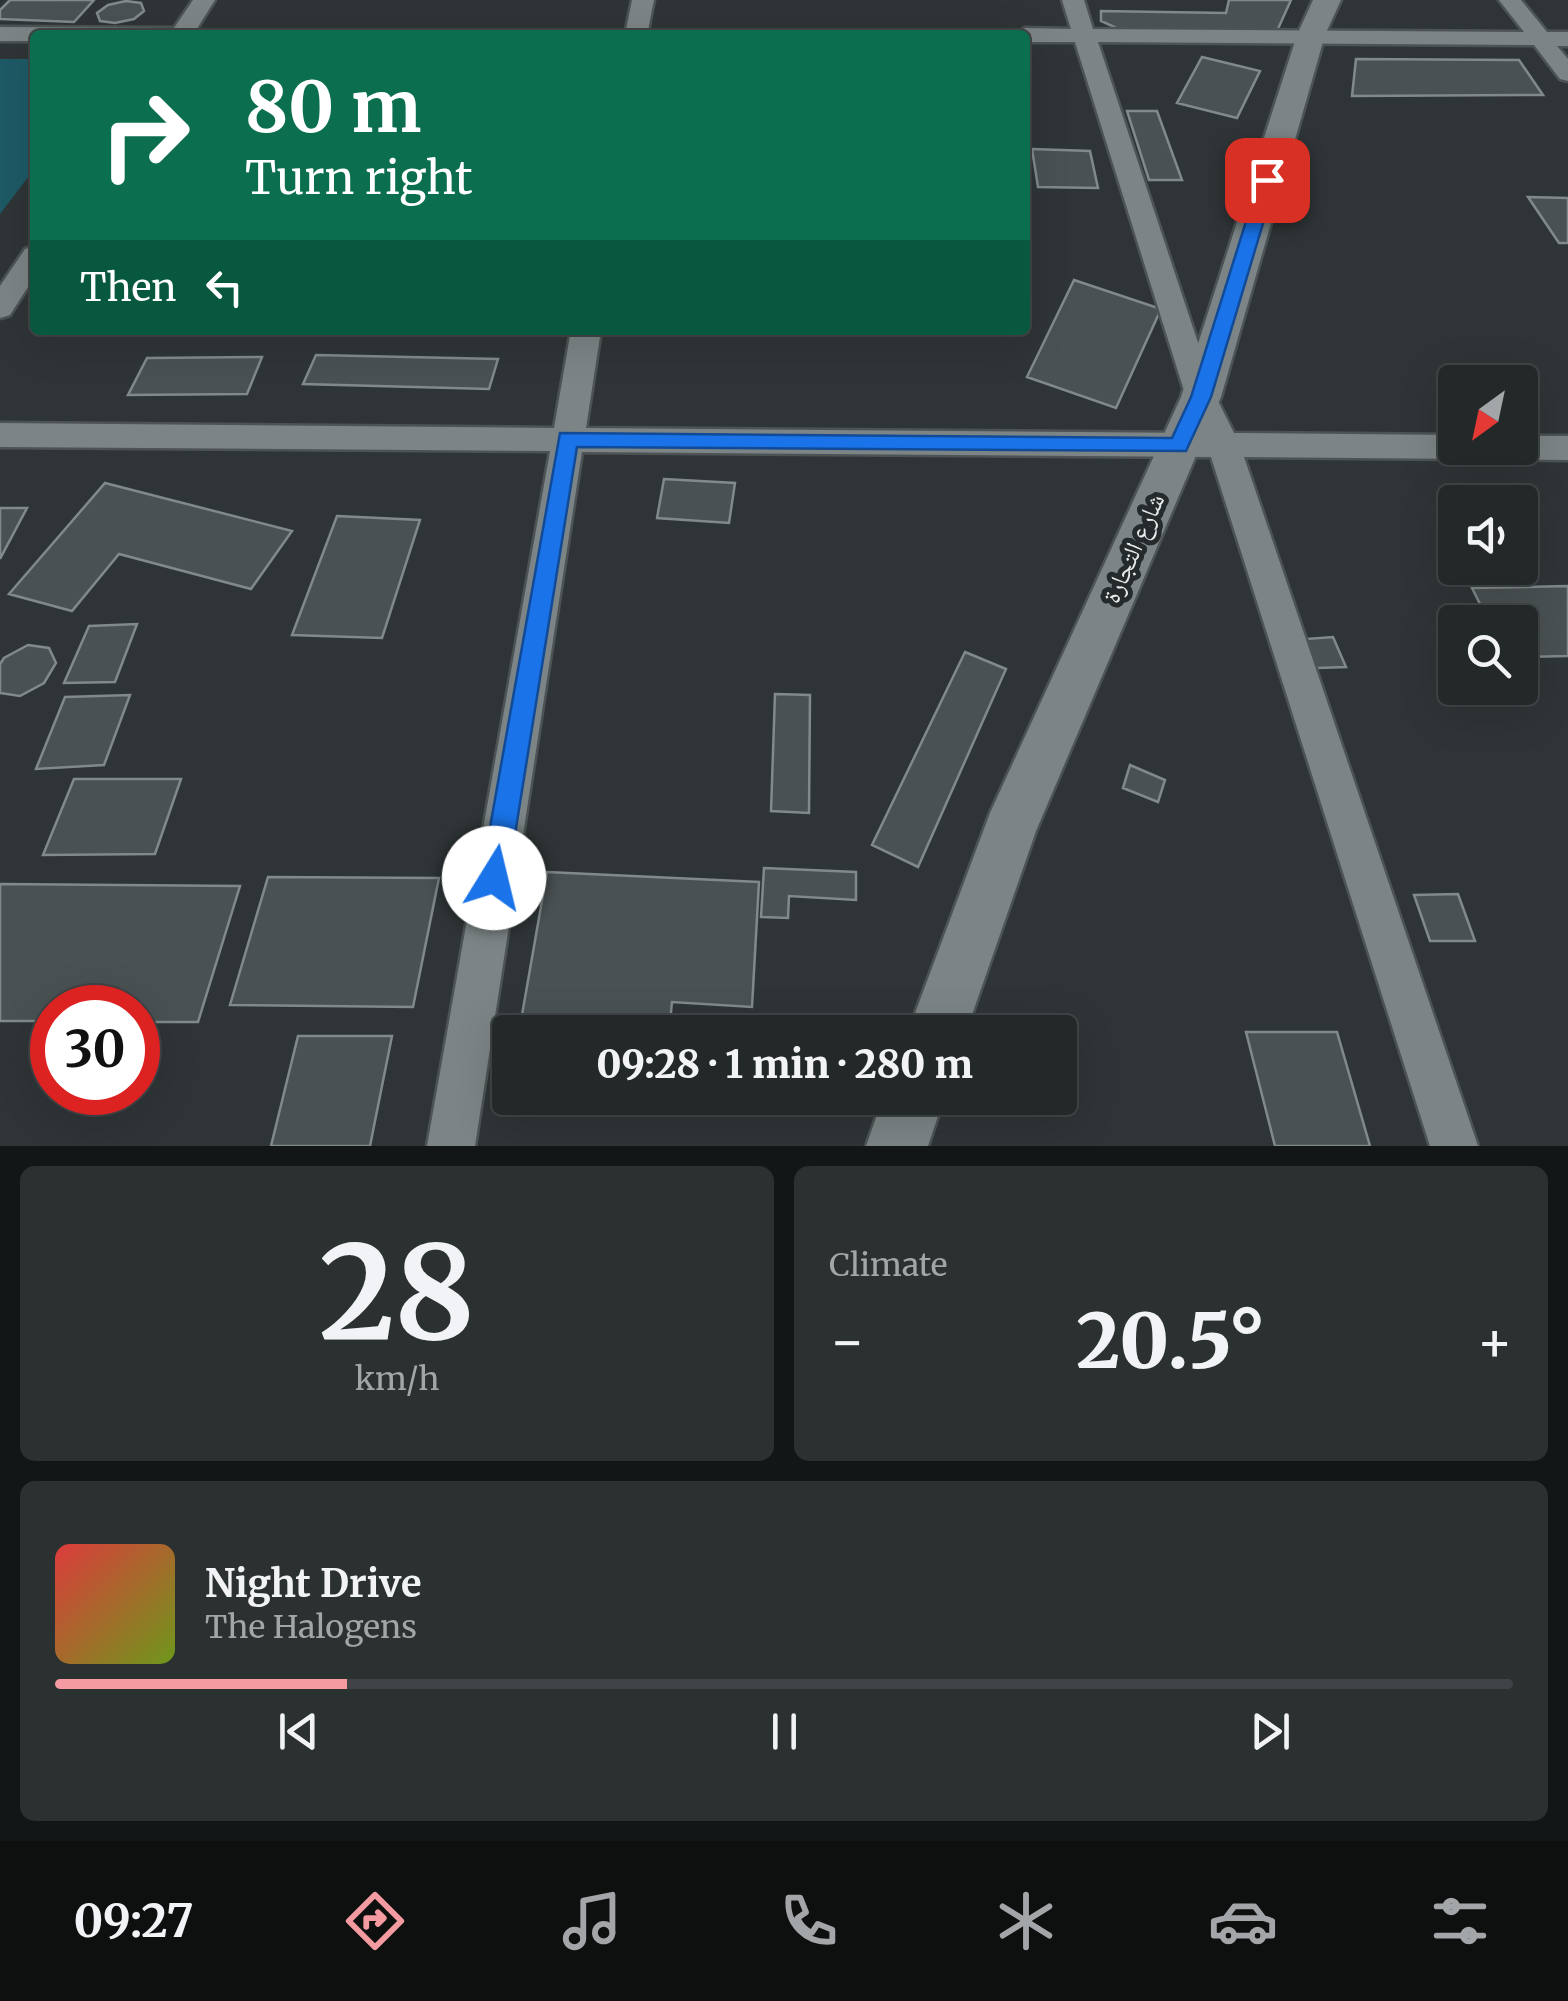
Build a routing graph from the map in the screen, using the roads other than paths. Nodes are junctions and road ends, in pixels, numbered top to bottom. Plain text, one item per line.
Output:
1 (204, 0) edge
2 (643, 0) edge
3 (1073, 0) edge
4 (1510, 0) edge
5 (1319, 18) edge
6 (185, 30) edge
7 (637, 30) edge
8 (0, 34) edge
9 (30, 34) edge
10 (1030, 35) edge
11 (1084, 35) junction
12 (1540, 39) junction
13 (1568, 39) edge
14 (1568, 74) edge
15 (30, 263) edge
16 (0, 308) edge
17 (585, 335) edge
18 (1201, 397) junction
19 (0, 435) edge
20 (568, 439) junction
21 (1179, 446) junction
22 (1224, 447) junction
23 (1568, 448) edge
24 (943, 1015) edge
25 (908, 1115) edge
26 (451, 1146) edge
27 (897, 1146) edge
28 (1454, 1146) edge

1 - 6 street
2 - 7 street
3 - 11 street
4 - 12 street
5 - 11 street
5 - 12 street
5 - 18 street, شارع التجارة
8 - 9 street
10 - 11 street
11 - 18 street
12 - 13 street
12 - 14 street
15 - 16 street
17 - 20 street
18 - 21 street, شارع التجارة
18 - 22 street
19 - 20 street
20 - 21 street
20 - 26 street
21 - 22 street
21 - 24 street, شارع التجارة
22 - 23 street
22 - 28 street
25 - 27 street

